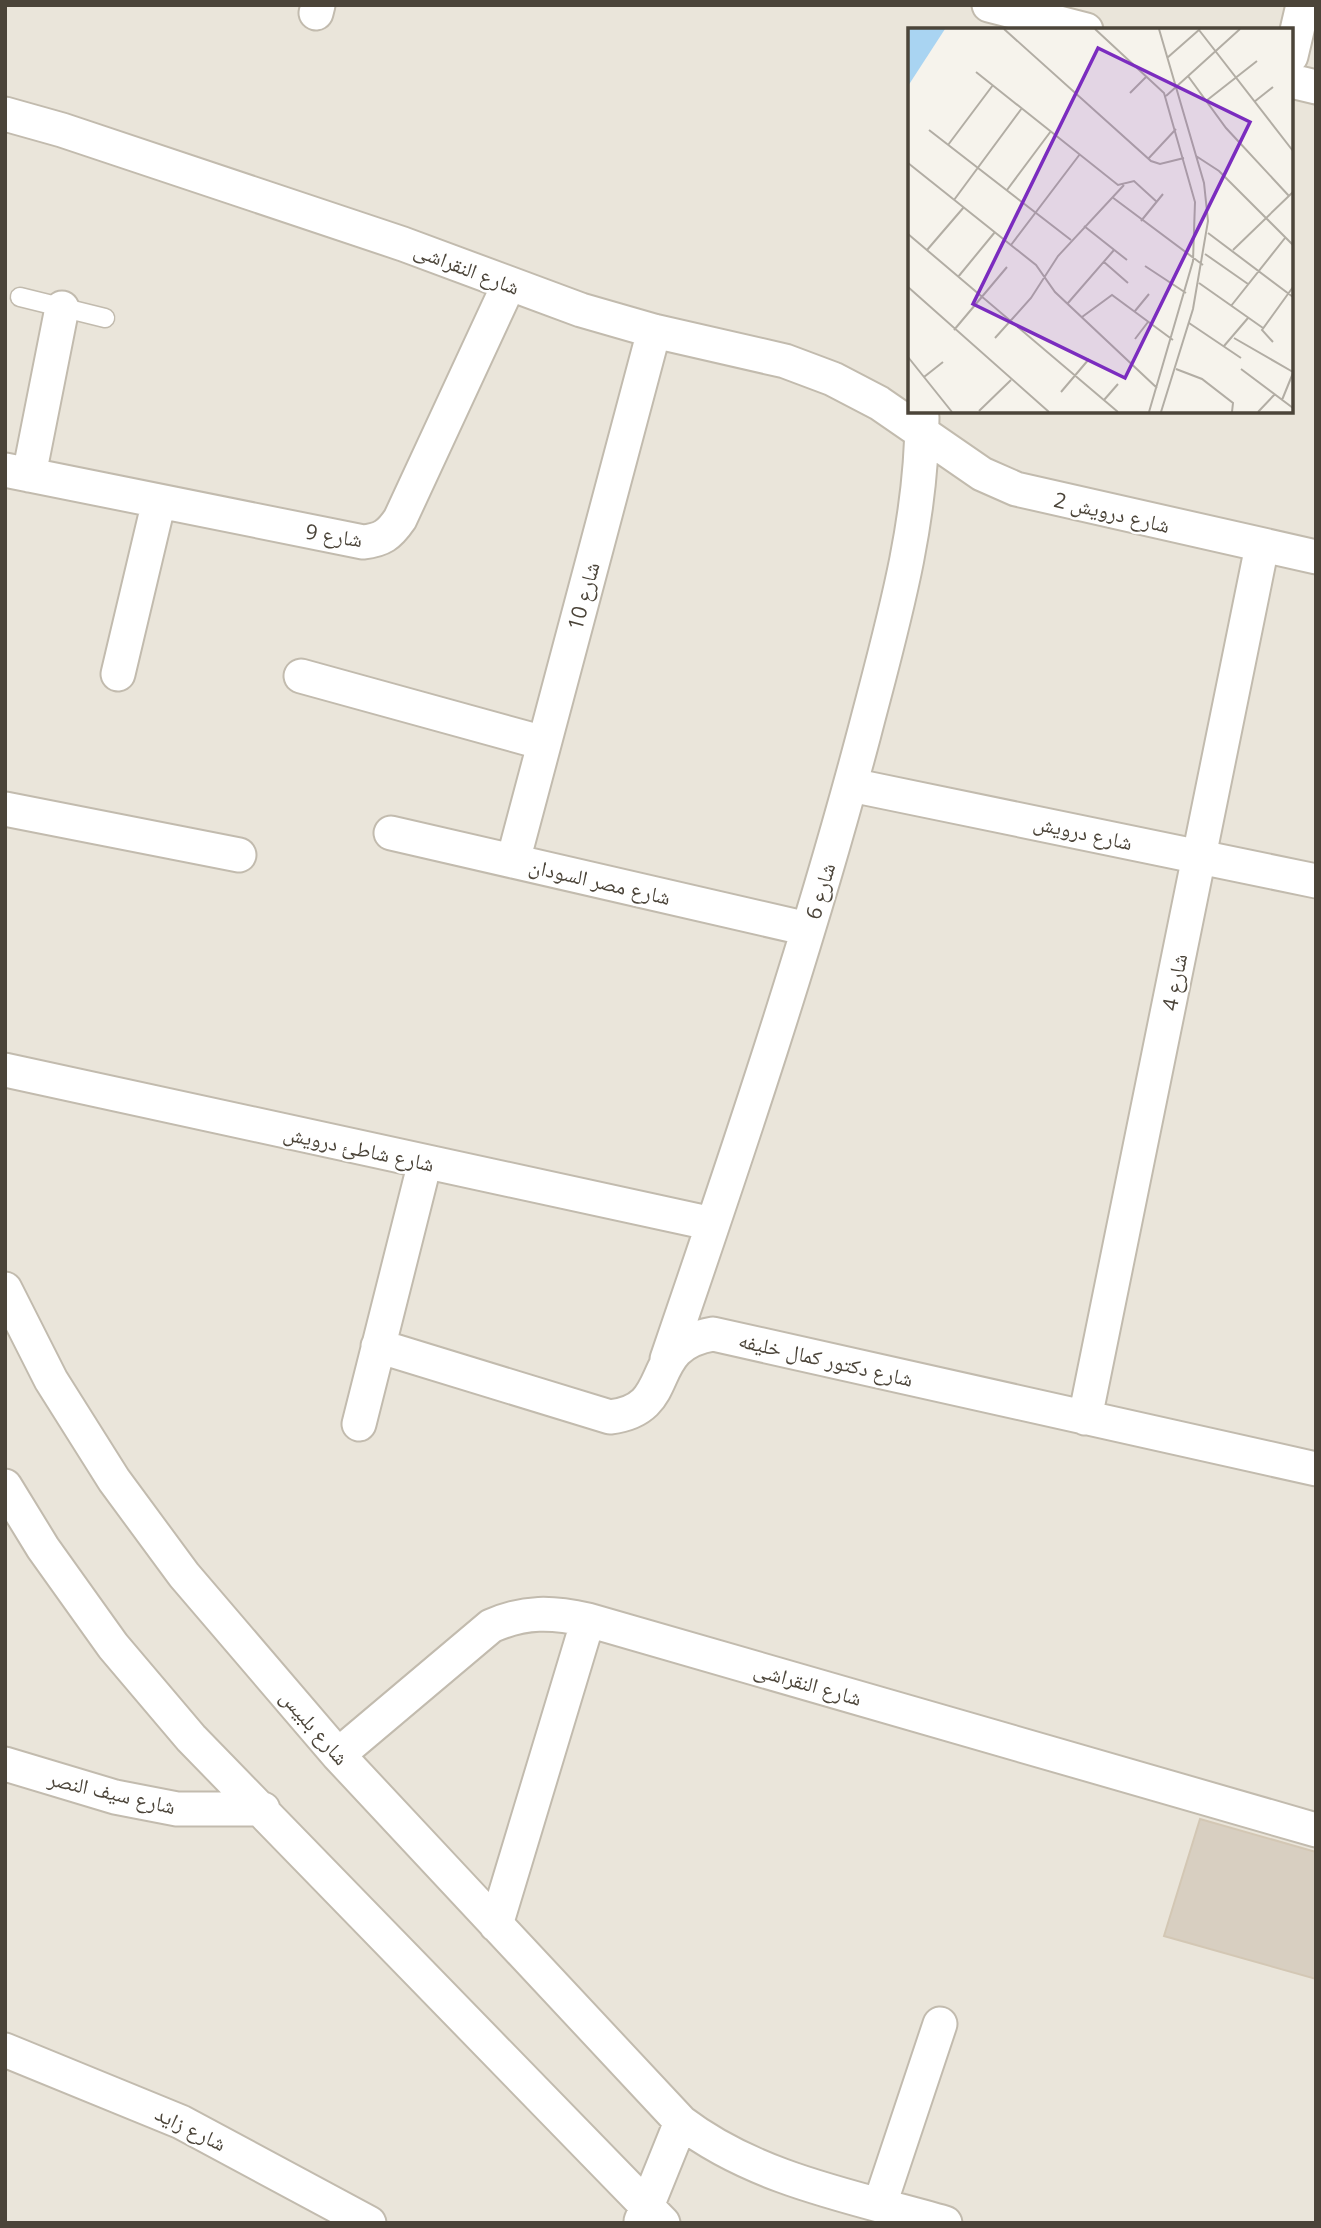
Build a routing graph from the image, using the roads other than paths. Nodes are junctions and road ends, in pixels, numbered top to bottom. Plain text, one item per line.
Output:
1 (1304, 5) edge
2 (996, 12) edge
3 (1076, 28) edge
4 (1293, 49) edge
5 (1293, 82) edge
6 (1316, 88) edge
7 (5, 114) edge
8 (509, 284) junction
9 (20, 297) dead end
10 (62, 308) junction
11 (104, 318) dead end
12 (653, 331) junction
13 (922, 422) edge
14 (17, 472) edge
15 (159, 501) junction
16 (1262, 546) junction
17 (1316, 557) edge
18 (118, 674) dead end
19 (301, 676) dead end
20 (544, 743) junction
21 (850, 785) junction
22 (5, 809) edge
23 (391, 833) dead end
24 (239, 855) dead end
25 (1199, 856) junction
26 (513, 861) junction
27 (1316, 881) edge
28 (808, 929) junction
29 (5, 1070) edge
30 (425, 1162) junction
31 (713, 1224) junction
32 (5, 1289) edge
33 (378, 1346) junction
34 (667, 1359) junction
35 (1085, 1418) junction
36 (359, 1424) dead end
37 (1316, 1469) edge
38 (5, 1486) edge
39 (588, 1620) junction
40 (338, 1755) junction
41 (5, 1764) edge
42 (263, 1809) junction
43 (1316, 1830) edge
44 (496, 1924) junction
45 (940, 2024) dead end
46 (5, 2050) edge
47 (681, 2122) junction
48 (880, 2204) junction
49 (650, 2216) edge
50 (369, 2223) edge
51 (945, 2223) edge

1 - 4 street
2 - 3 street
5 - 6 street
7 - 8 street, شارع النقراشى
8 - 12 street, شارع النقراشى
8 - 15 street, شارع 9
9 - 10 lane
10 - 11 lane
10 - 14 street
12 - 13 street, شارع النقراشى
12 - 20 street, شارع 10
13 - 16 street, شارع درويش 2
13 - 21 street, شارع 6
14 - 15 street, شارع 9
15 - 18 street
16 - 17 street, شارع درويش 2
16 - 25 street, شارع 4
19 - 20 street
20 - 26 street, شارع 10
21 - 25 street, شارع درويش
21 - 28 street, شارع 6
22 - 24 street
23 - 26 street, شارع مصر السودان
25 - 27 street, شارع درويش
25 - 35 street, شارع 4
26 - 28 street, شارع مصر السودان
28 - 31 street, شارع 6
29 - 30 street, شارع شاطئ درويش
30 - 31 street, شارع شاطئ درويش
30 - 33 street
31 - 34 street, شارع 6
32 - 40 street, شارع بلبيس
33 - 34 street, شارع دكتور كمال خليفه
33 - 36 street
34 - 35 street, شارع دكتور كمال خليفه
35 - 37 street, شارع دكتور كمال خليفه
38 - 42 street
39 - 40 street, شارع النقراشى
39 - 43 street, شارع النقراشى
39 - 44 street
40 - 44 street, شارع بلبيس
41 - 42 street, شارع سيف النصر
42 - 49 street
44 - 47 street, شارع بلبيس
45 - 48 street
46 - 50 street, شارع زايد
47 - 48 street, شارع بلبيس
47 - 49 street
48 - 51 street, شارع بلبيس

